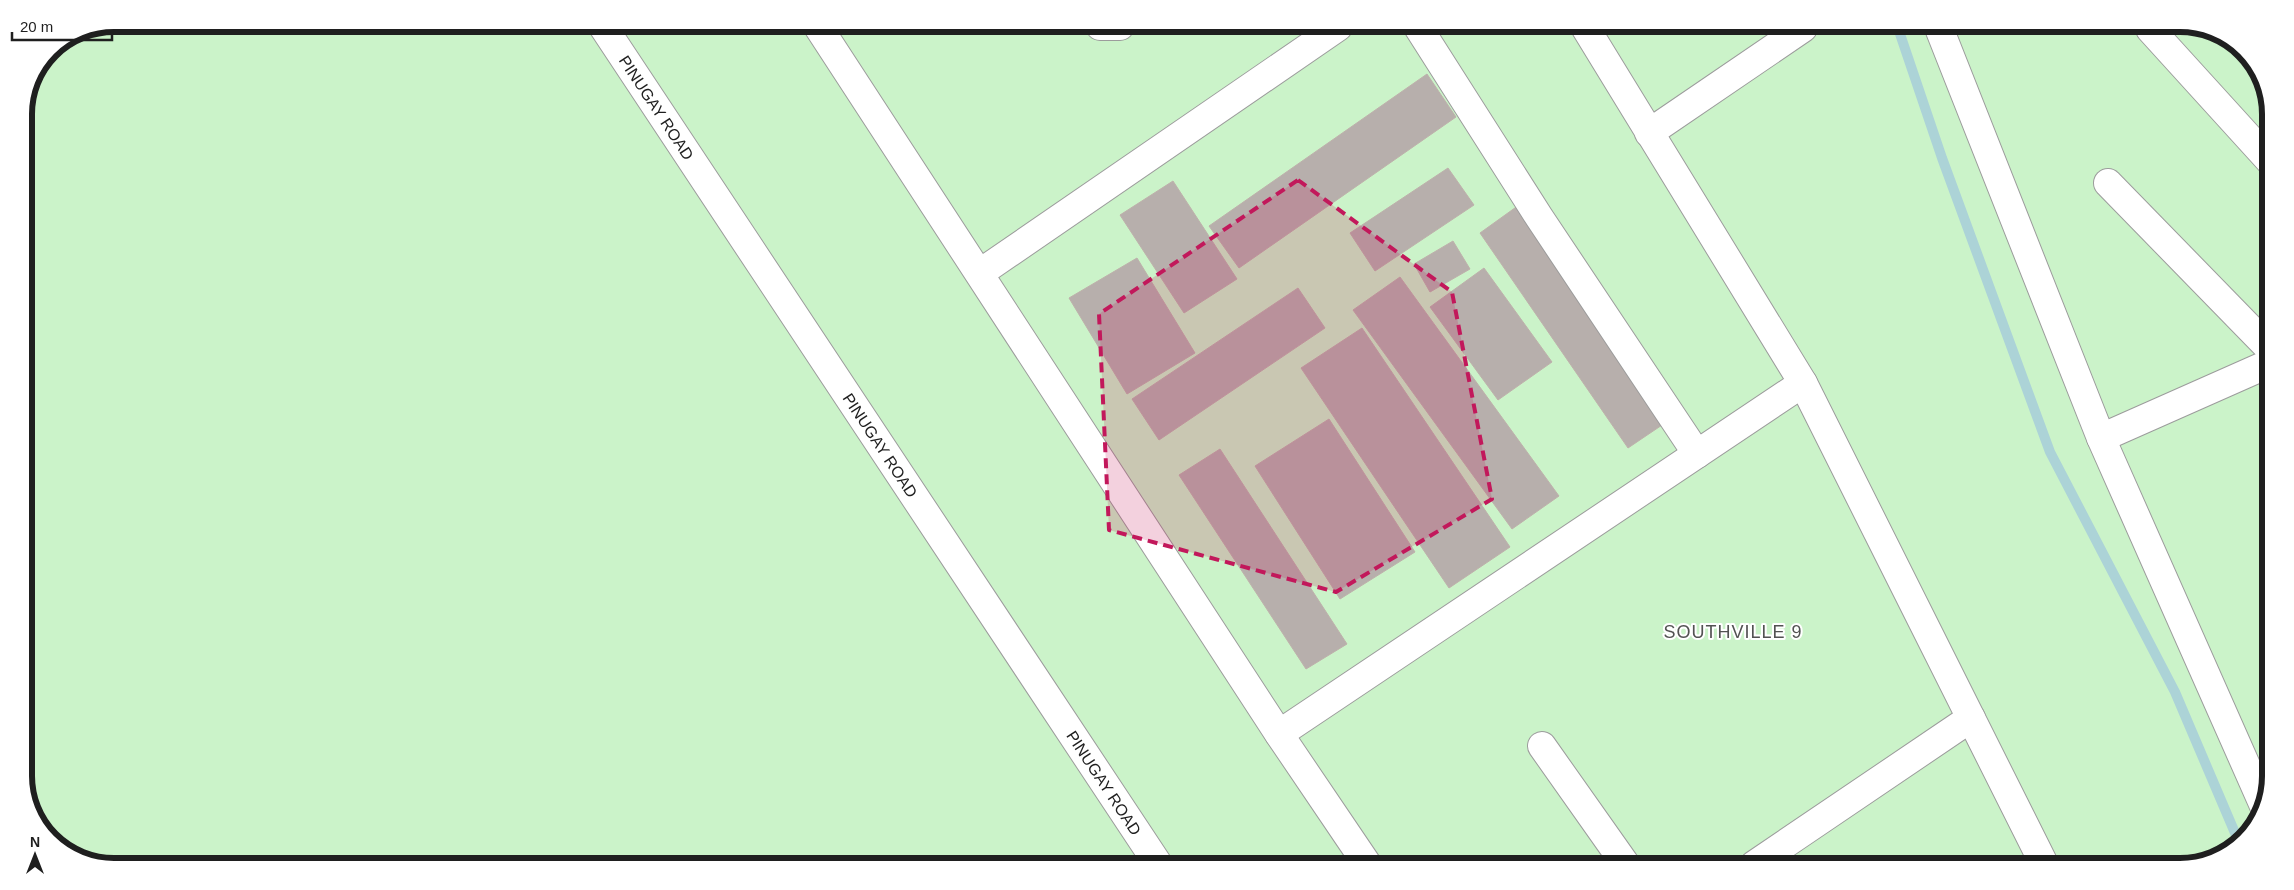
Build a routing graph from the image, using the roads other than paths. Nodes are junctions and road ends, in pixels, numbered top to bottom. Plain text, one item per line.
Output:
1 (607, 32) edge
2 (822, 32) edge
3 (1331, 32) edge
4 (1421, 32) edge
5 (1588, 32) edge
6 (1797, 32) edge
7 (1941, 32) edge
8 (2154, 32) edge
9 (1649, 133) junction
10 (2261, 151) edge
11 (2108, 183) dead end
12 (980, 273) junction
13 (2261, 340) edge
14 (2261, 367) edge
15 (1803, 383) junction
16 (2101, 438) junction
17 (1697, 454) junction
18 (1971, 718) junction
19 (1279, 734) junction
20 (1542, 746) dead end
21 (2256, 759) edge
22 (2261, 786) edge
23 (1154, 858) edge
24 (1362, 858) edge
25 (1621, 858) edge
26 (1764, 858) edge
27 (2038, 858) edge

1 - 23 street, PINUGAY ROAD
2 - 12 street
3 - 12 street
4 - 17 street
5 - 9 street
6 - 9 street
7 - 16 street
8 - 10 street
9 - 15 street
11 - 13 street
12 - 19 street
14 - 16 street
15 - 17 street
15 - 18 street
16 - 21 street
17 - 19 street
18 - 26 street
18 - 27 street
19 - 24 street
20 - 25 street
21 - 22 street

